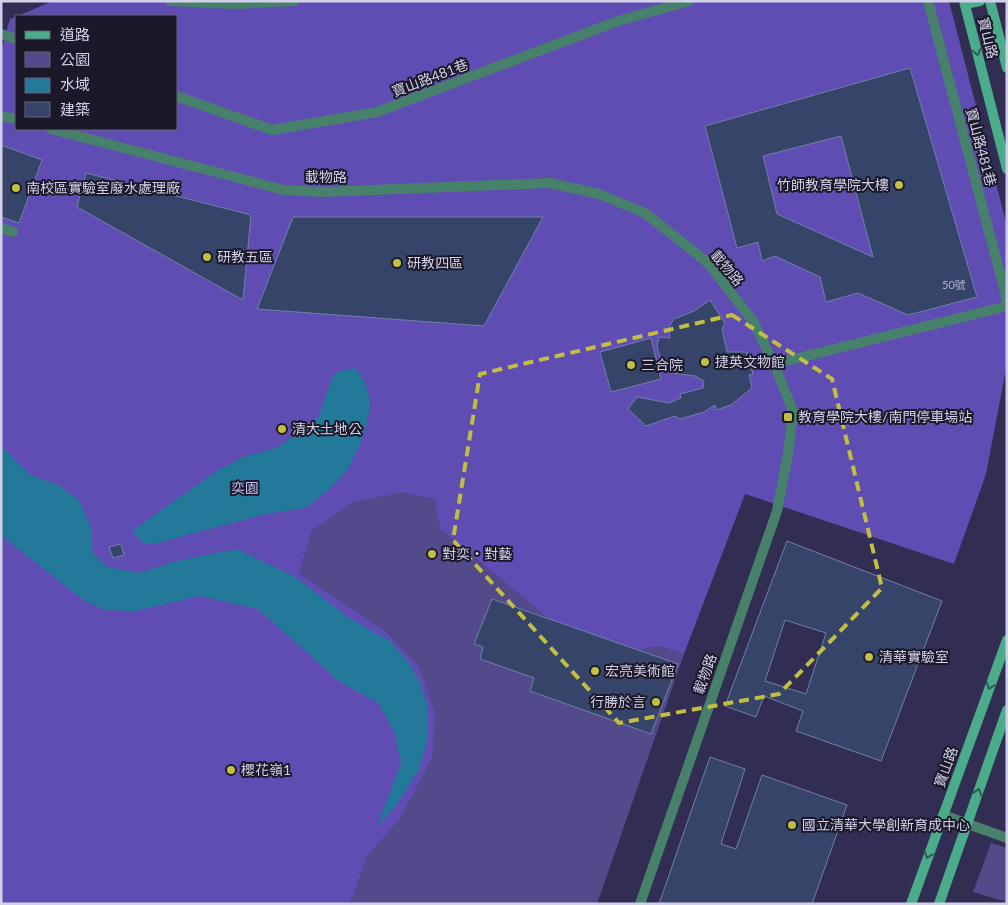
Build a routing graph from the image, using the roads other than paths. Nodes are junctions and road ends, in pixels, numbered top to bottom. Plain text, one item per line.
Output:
1 (170, 1) edge
2 (294, 1) edge
3 (688, 1) edge
4 (928, 1) edge
5 (980, 1) edge
6 (990, 1) edge
7 (964, 3) edge
8 (1, 34) edge
9 (15, 39) edge
10 (1007, 68) edge
11 (178, 97) edge
12 (1, 116) edge
13 (15, 120) edge
14 (55, 130) edge
15 (1007, 169) edge
16 (1, 228) edge
17 (13, 232) dead end
18 (1007, 300) edge
19 (1007, 306) edge
20 (774, 364) junction
21 (1007, 640) edge
22 (1007, 710) edge
23 (943, 815) junction
24 (967, 824) junction
25 (1007, 838) edge
26 (640, 904) edge
27 (911, 904) edge
28 (939, 904) edge

1 - 2 lane
3 - 11 lane, 寶山路481巷
4 - 18 lane, 寶山路481巷
5 - 7 street
6 - 10 street, 寶山路
7 -> 15 street, 寶山路
8 - 9 lane
12 - 13 lane
14 - 20 lane, 載物路
16 - 17 lane
19 - 20 lane
20 - 26 lane, 載物路
21 -> 23 street, 寶山路
24 -> 22 street
23 - 24 lane
23 -> 27 street, 寶山路
24 - 25 lane
24 - 28 street

